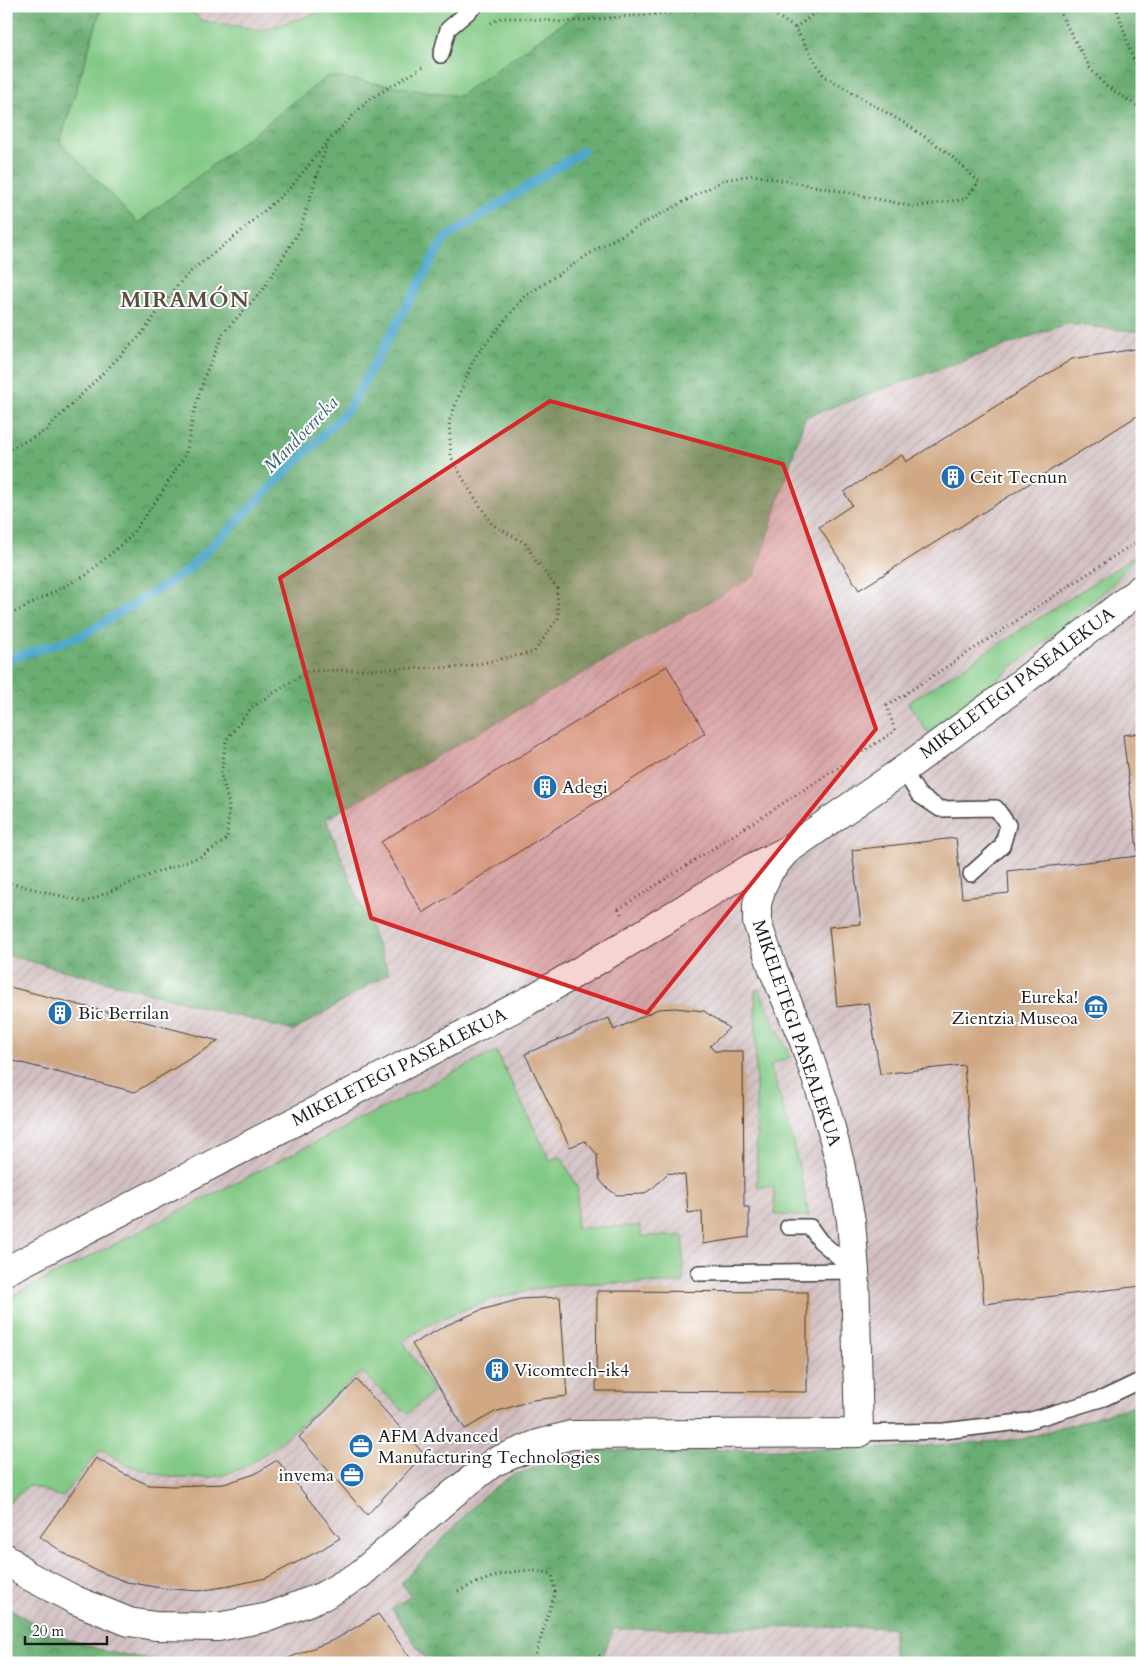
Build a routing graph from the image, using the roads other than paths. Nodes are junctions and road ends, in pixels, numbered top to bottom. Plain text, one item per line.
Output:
1 (475, 6) edge
2 (442, 55) road end
3 (1142, 575) edge
4 (1133, 595) edge
5 (903, 770) junction
6 (786, 851) junction
7 (971, 874) dead end
8 (788, 1227) dead end
9 (6, 1271) edge
10 (855, 1271) junction
11 (699, 1272) dead end
12 (1142, 1380) edge
13 (858, 1433) junction
14 (6, 1558) edge

1 - 2 lane
3 - 4 street, MIKELETEGI PASEALEKUA
4 - 5 street, MIKELETEGI PASEALEKUA
5 - 6 street, MIKELETEGI PASEALEKUA
5 - 7 lane
6 - 9 street, MIKELETEGI PASEALEKUA
6 - 10 street, MIKELETEGI PASEALEKUA
8 - 10 lane
10 - 11 lane
10 - 13 street, MIKELETEGI PASEALEKUA
12 - 13 lane
13 - 14 street

